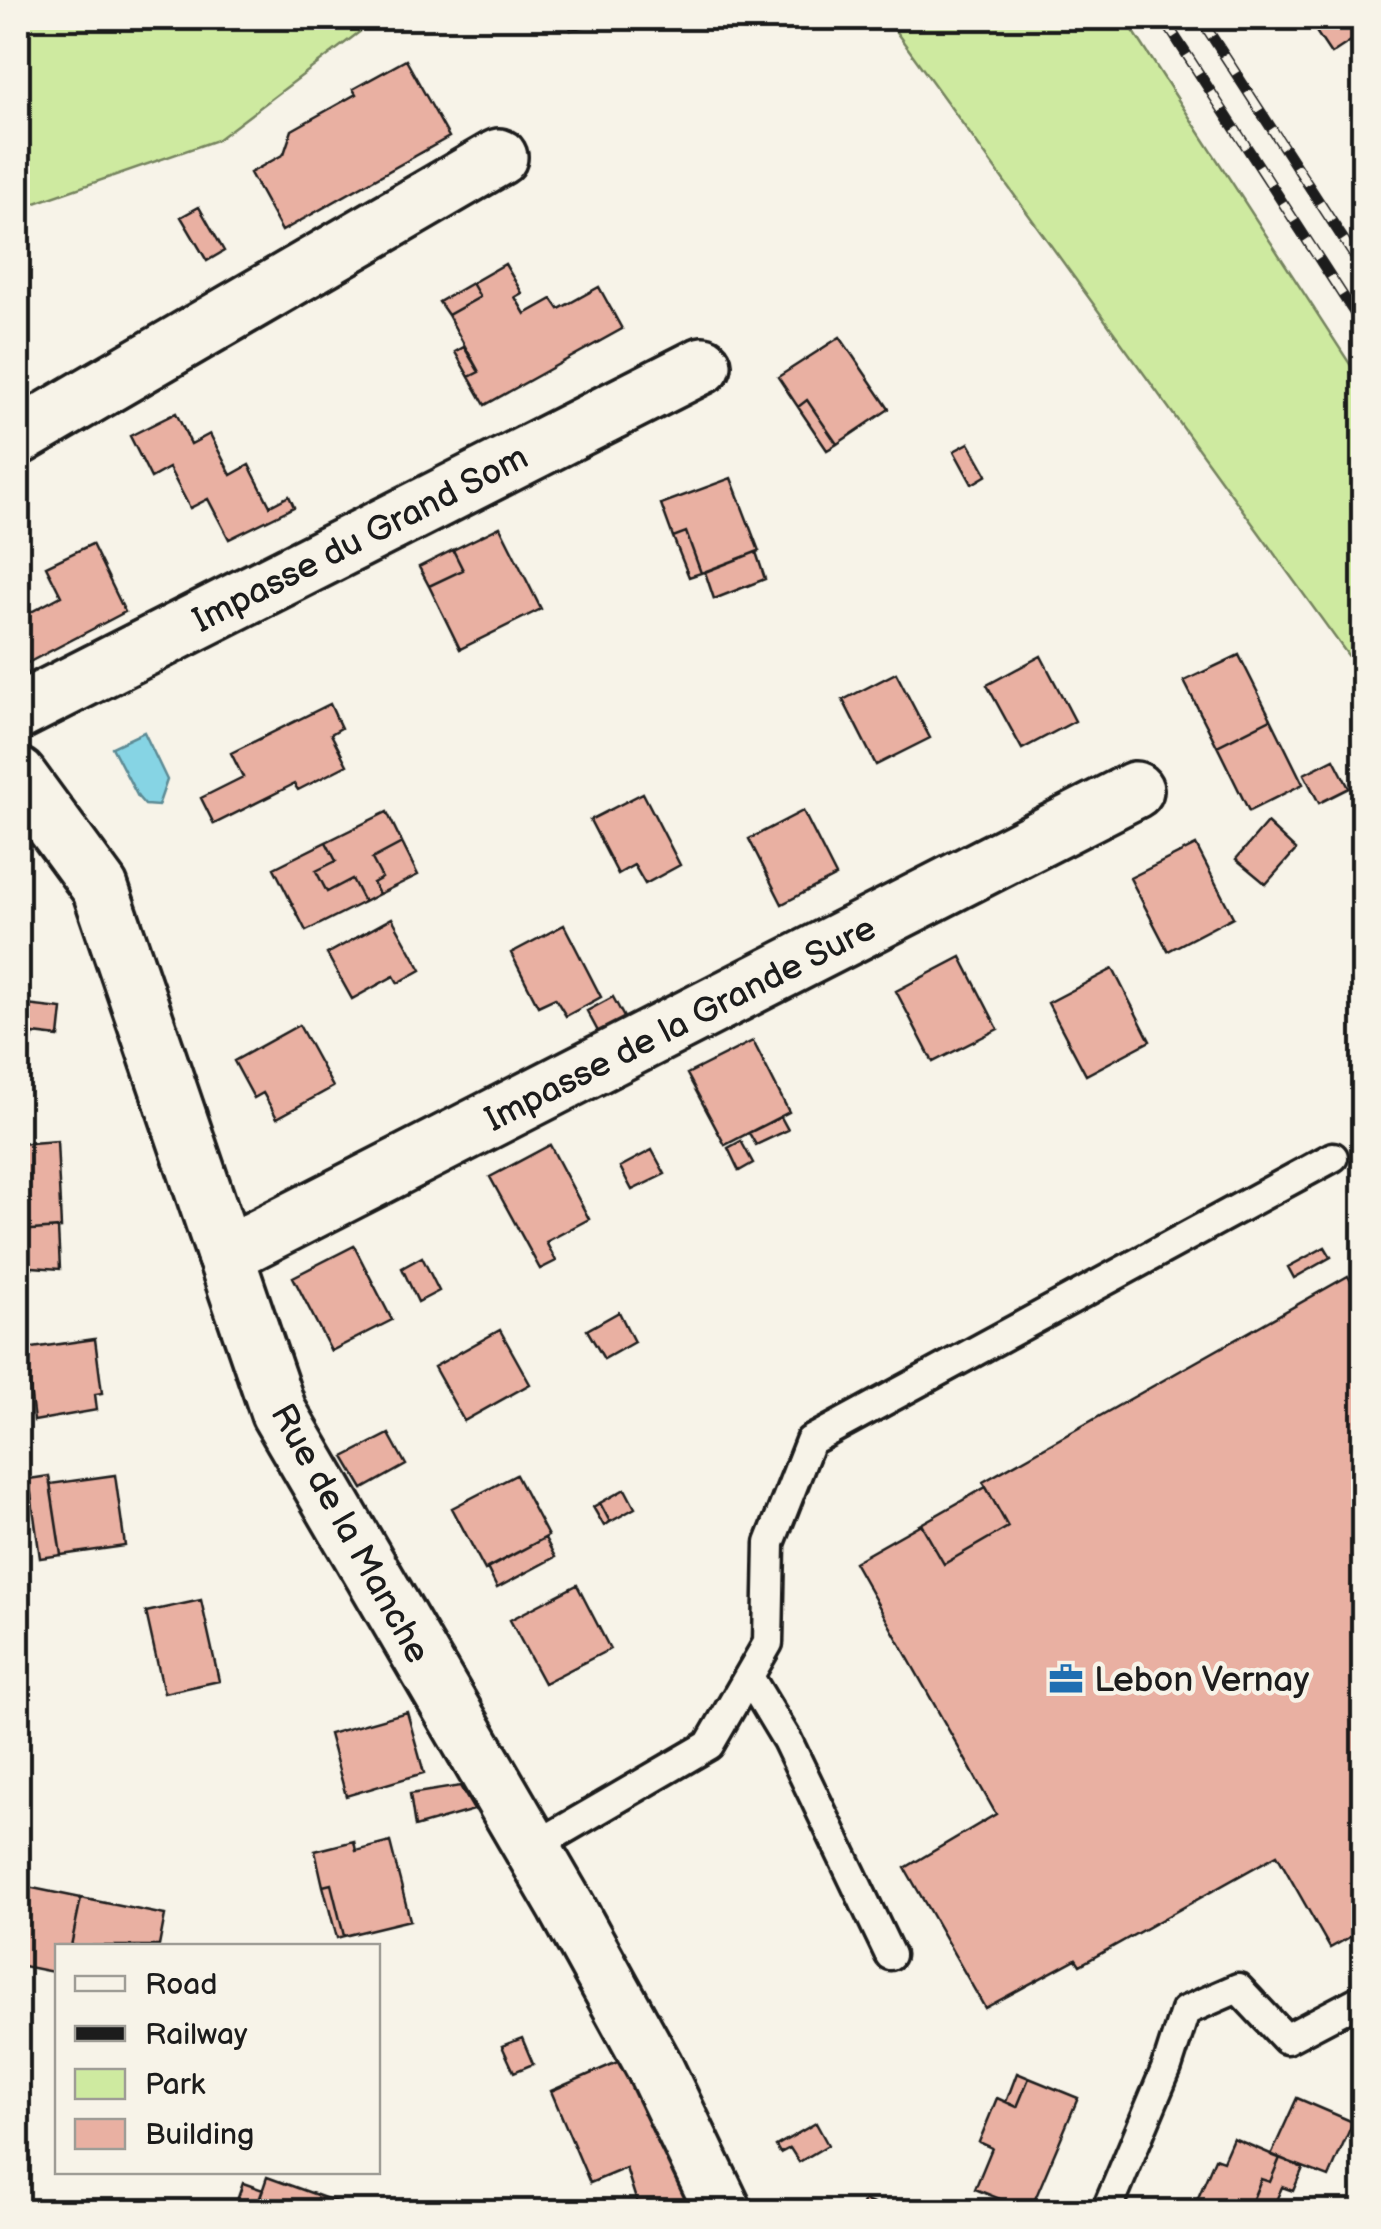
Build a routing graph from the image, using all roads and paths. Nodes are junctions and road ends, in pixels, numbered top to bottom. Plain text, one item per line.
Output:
1 (499, 157) dead end
2 (704, 365) dead end
3 (18, 436) edge
4 (18, 712) edge
5 (18, 776) edge
6 (1135, 790) dead end
7 (1333, 1157) dead end
8 (225, 1256) junction
9 (749, 1678) junction
10 (532, 1848) junction
11 (890, 1955) dead end
12 (1364, 1998) edge
13 (724, 2212) edge
14 (1106, 2212) edge

1 - 3 street
2 - 4 street, Impasse du Grand Som
5 - 8 street, Rue de la Manche
6 - 8 street, Impasse de la Grande Sure
7 - 9 lane
8 - 10 street, Rue de la Manche
9 - 10 lane
9 - 11 lane
10 - 13 street, Rue de la Manche
12 - 14 lane

